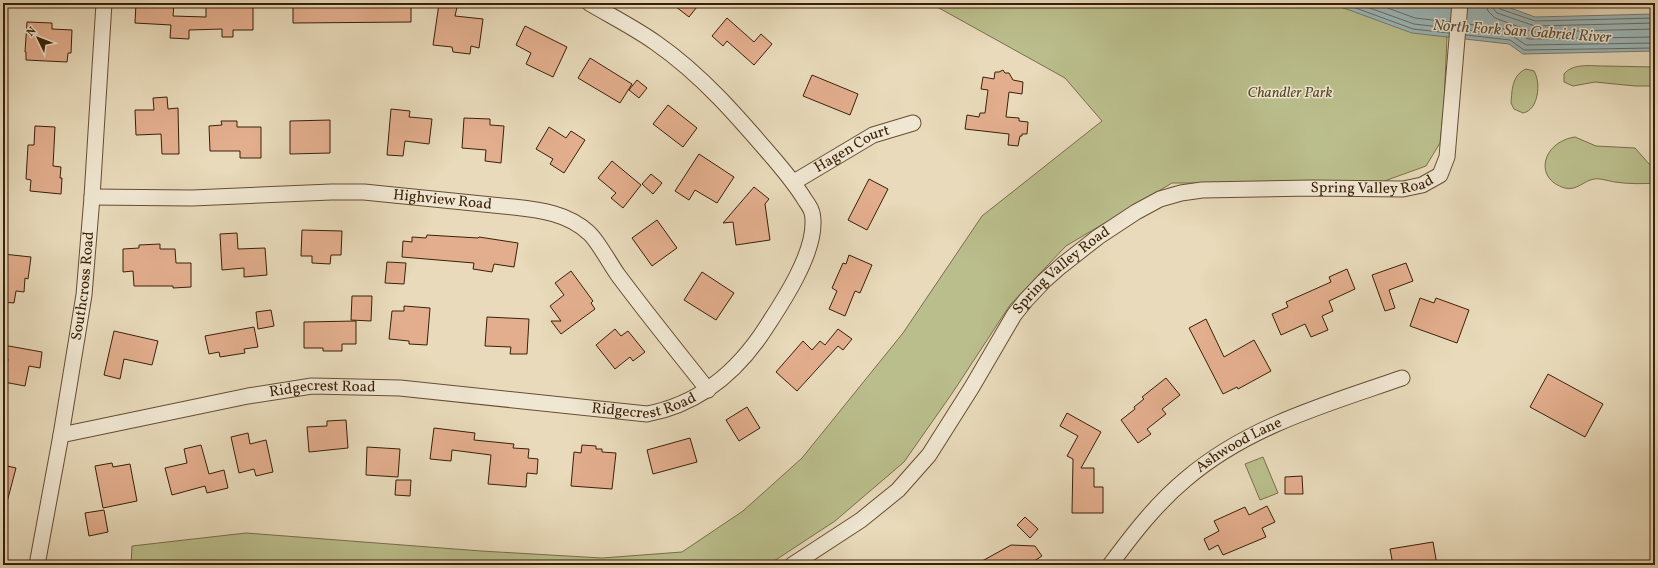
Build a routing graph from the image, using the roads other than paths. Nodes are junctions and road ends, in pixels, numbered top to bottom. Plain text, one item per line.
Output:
1 (104, 3) edge
2 (589, 3) edge
3 (1460, 3) edge
4 (913, 123) dead end
5 (794, 182) junction
6 (92, 197) junction
7 (1402, 378) dead end
8 (708, 390) junction
9 (61, 435) junction
10 (37, 565) edge
11 (792, 565) edge
12 (1110, 565) edge

1 - 6 street, Southcross Road
2 - 5 street, Ridgecrest Road
3 - 11 street, Spring Valley Road
4 - 5 street, Hagen Court
5 - 8 street, Ridgecrest Road
6 - 8 street, Highview Road
6 - 9 street, Southcross Road
7 - 12 street, Ashwood Lane
8 - 9 street, Ridgecrest Road
9 - 10 street, Southcross Road

